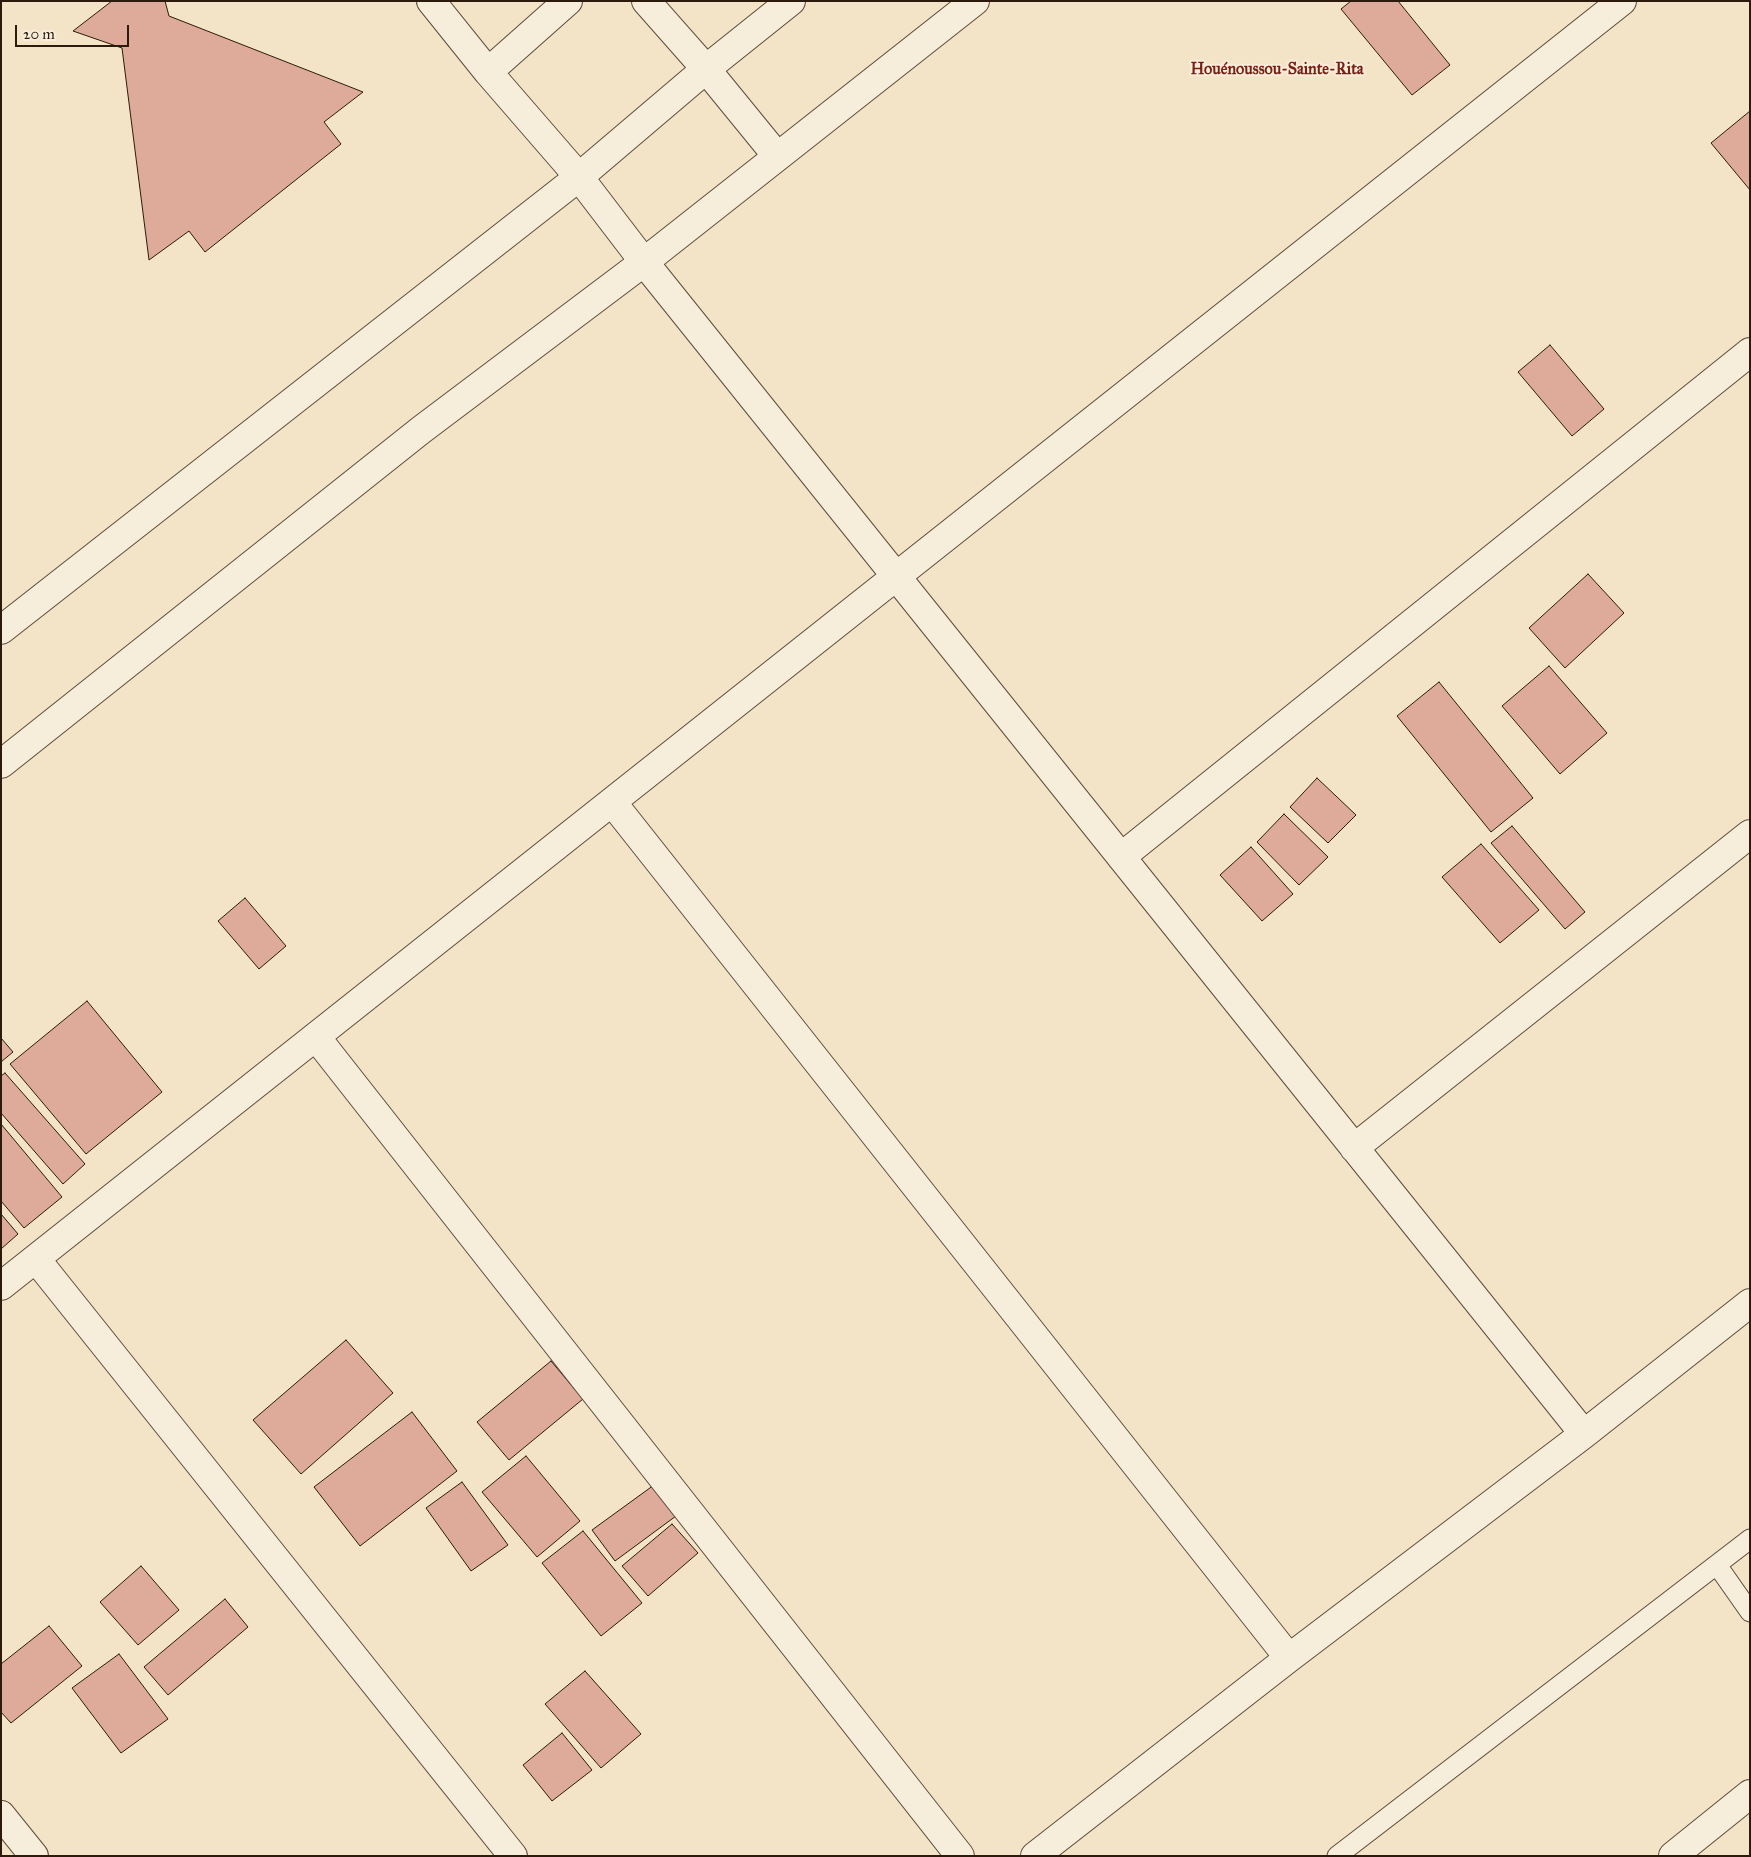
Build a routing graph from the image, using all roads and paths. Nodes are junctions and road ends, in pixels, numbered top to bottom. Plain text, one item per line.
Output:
1 (431, 1) edge
2 (568, 1) edge
3 (646, 1) edge
4 (791, 1) edge
5 (975, 1) edge
6 (1622, 1) edge
7 (706, 69) junction
8 (488, 72) junction
9 (777, 156) junction
10 (579, 177) junction
11 (644, 262) junction
12 (1750, 352) edge
13 (896, 577) junction
14 (1, 630) edge
15 (1, 764) edge
16 (612, 802) junction
17 (1750, 834) edge
18 (1121, 857) junction
19 (316, 1037) junction
20 (1354, 1148) junction
21 (36, 1258) junction
22 (1, 1286) edge
23 (1750, 1303) edge
24 (1584, 1434) junction
25 (1750, 1539) edge
26 (1716, 1565) junction
27 (1750, 1612) edge
28 (1289, 1658) junction
29 (1750, 1794) edge
30 (1, 1816) edge
31 (34, 1856) edge
32 (513, 1856) edge
33 (960, 1856) edge
34 (1035, 1856) edge
35 (1337, 1856) edge
36 (1673, 1856) edge

1 - 8 street
2 - 8 street
3 - 7 street
4 - 7 street
5 - 9 street
6 - 13 street
7 - 9 street
7 - 10 street
8 - 10 street
9 - 11 street
10 - 11 street
10 - 14 street
11 - 13 street
11 - 15 street
12 - 18 street
13 - 16 street
13 - 18 street
16 - 19 street
16 - 28 street
17 - 20 street
18 - 20 street
19 - 21 street
19 - 33 street
20 - 24 street
21 - 22 street
21 - 32 street
23 - 24 street
24 - 28 street
25 - 26 lane
26 - 27 lane
26 - 35 lane
28 - 34 street
29 - 36 street
30 - 31 street

